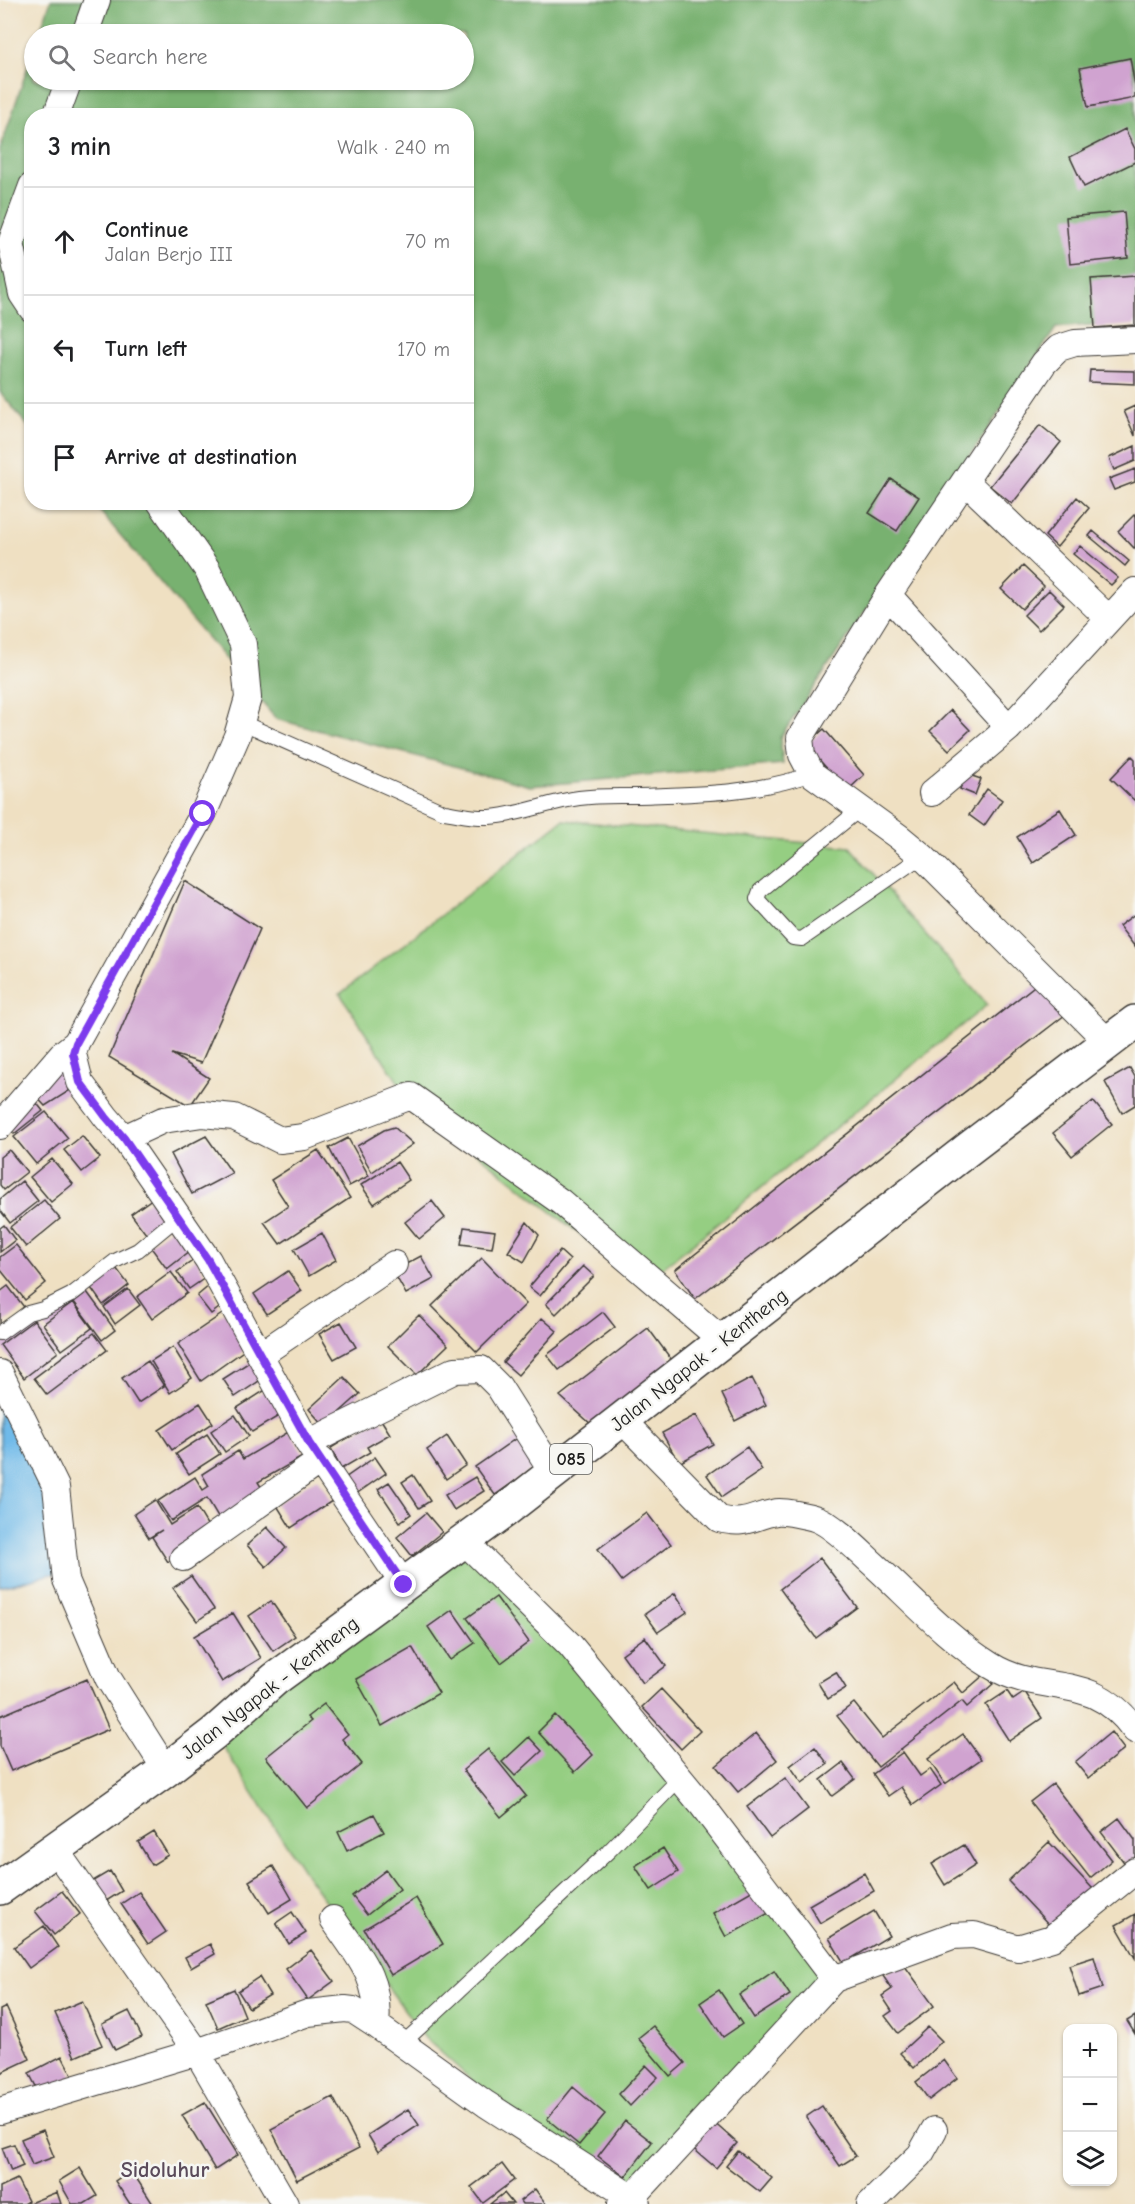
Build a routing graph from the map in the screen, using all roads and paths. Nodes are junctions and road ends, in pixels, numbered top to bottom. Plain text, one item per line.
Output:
1 (97, 0) edge
2 (89, 24) edge
3 (65, 90) edge
4 (59, 108) edge
5 (24, 208) edge
6 (24, 297) edge
7 (1135, 340) edge
8 (965, 481) junction
9 (166, 510) edge
10 (1135, 591) edge
11 (888, 595) junction
12 (1110, 619) junction
13 (241, 722) junction
14 (1009, 728) junction
15 (812, 774) junction
16 (932, 793) dead end
17 (860, 809) junction
18 (922, 856) junction
19 (1135, 1022) edge
20 (1108, 1042) junction
21 (76, 1043) junction
22 (0, 1126) edge
23 (124, 1138) junction
24 (178, 1217) junction
25 (394, 1264) dead end
26 (0, 1333) edge
27 (723, 1341) junction
28 (260, 1355) junction
29 (0, 1372) edge
30 (622, 1420) junction
31 (315, 1452) junction
32 (554, 1474) junction
33 (463, 1540) junction
34 (183, 1558) dead end
35 (404, 1585) junction
36 (1135, 1730) edge
37 (166, 1770) junction
38 (681, 1779) junction
39 (54, 1848) junction
40 (1135, 1871) edge
41 (0, 1888) edge
42 (333, 1919) dead end
43 (834, 1979) junction
44 (376, 2025) junction
45 (402, 2044) junction
46 (197, 2052) junction
47 (0, 2111) edge
48 (934, 2130) dead end
49 (278, 2201) edge
50 (630, 2202) edge
51 (870, 2204) edge

1 - 2 street
3 - 4 street
5 - 6 street
7 - 8 street
8 - 11 street
8 - 12 street
9 - 13 street
10 - 12 street
11 - 14 street
11 - 15 street
12 - 14 street
13 - 15 lane
13 - 21 street
14 - 16 street
15 - 17 street
17 - 18 street
17 - 18 lane
18 - 20 street
19 - 20 main road, Jalan Ngapak - Kentheng / 085
20 - 27 main road, Jalan Ngapak - Kentheng / 085
21 - 22 street
21 - 23 street
23 - 24 street
23 - 27 street
24 - 26 lane
24 - 28 street
25 - 28 street
27 - 30 main road, Jalan Ngapak - Kentheng / 085
28 - 31 street
29 - 37 street
30 - 32 main road, Jalan Ngapak - Kentheng / 085
30 - 36 street
31 - 32 street
31 - 34 street
31 - 35 street
32 - 33 main road, Jalan Ngapak - Kentheng / 085
33 - 35 main road, Jalan Ngapak - Kentheng / 085
33 - 38 street
35 - 37 main road, Jalan Ngapak - Kentheng / 085
37 - 39 main road, Jalan Ngapak - Kentheng / 085
38 - 43 street
38 - 45 lane
39 - 41 main road, Jalan Ngapak - Kentheng / 085
39 - 46 street
40 - 43 street
42 - 44 street
43 - 50 street
44 - 45 street
44 - 46 street
45 - 50 street
46 - 47 street
46 - 49 street
48 - 51 street

